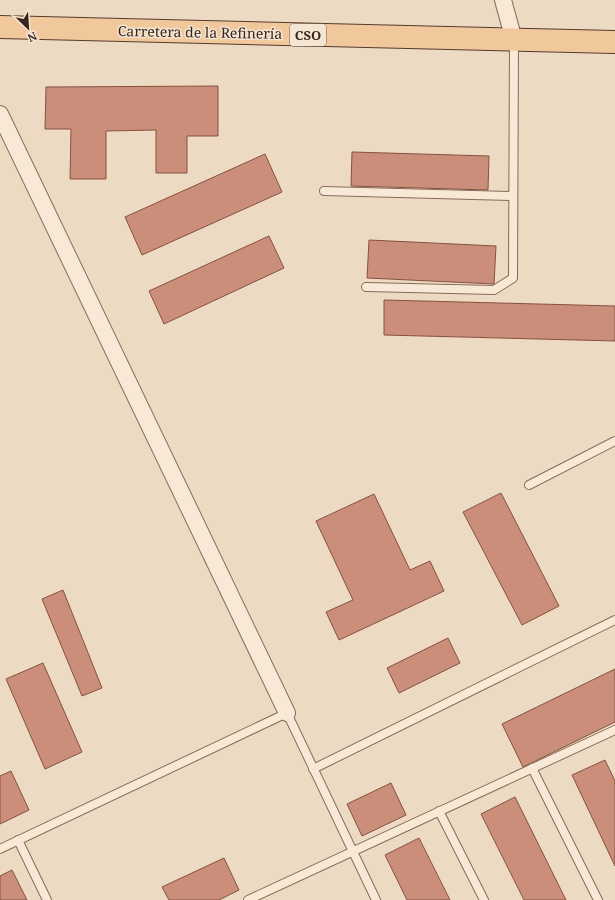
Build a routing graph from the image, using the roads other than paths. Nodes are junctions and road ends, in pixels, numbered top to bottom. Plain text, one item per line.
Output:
1 (503, 0) edge
2 (0, 27) edge
3 (514, 40) junction
4 (615, 42) edge
5 (0, 114) edge
6 (324, 191) dead end
7 (513, 196) junction
8 (366, 287) dead end
9 (615, 441) edge
10 (529, 485) dead end
11 (615, 620) edge
12 (287, 713) junction
13 (615, 730) edge
14 (532, 768) junction
15 (313, 769) junction
16 (439, 811) junction
17 (18, 840) junction
18 (0, 849) edge
19 (353, 852) junction
20 (47, 900) edge
21 (248, 900) edge
22 (376, 900) edge
23 (484, 900) edge
24 (598, 900) edge

1 - 3 street
2 - 3 main road, Carretera de la Refinería / CSO
3 - 4 main road, Carretera de la Refinería / CSO
3 - 7 lane
5 - 12 street
6 - 7 lane
7 - 8 lane
9 - 10 lane
11 - 15 lane
12 - 15 lane
12 - 17 lane
13 - 14 lane
14 - 16 lane
14 - 24 lane
15 - 19 lane
16 - 19 lane
16 - 23 lane
17 - 18 lane
17 - 20 lane
19 - 21 lane
19 - 22 lane

